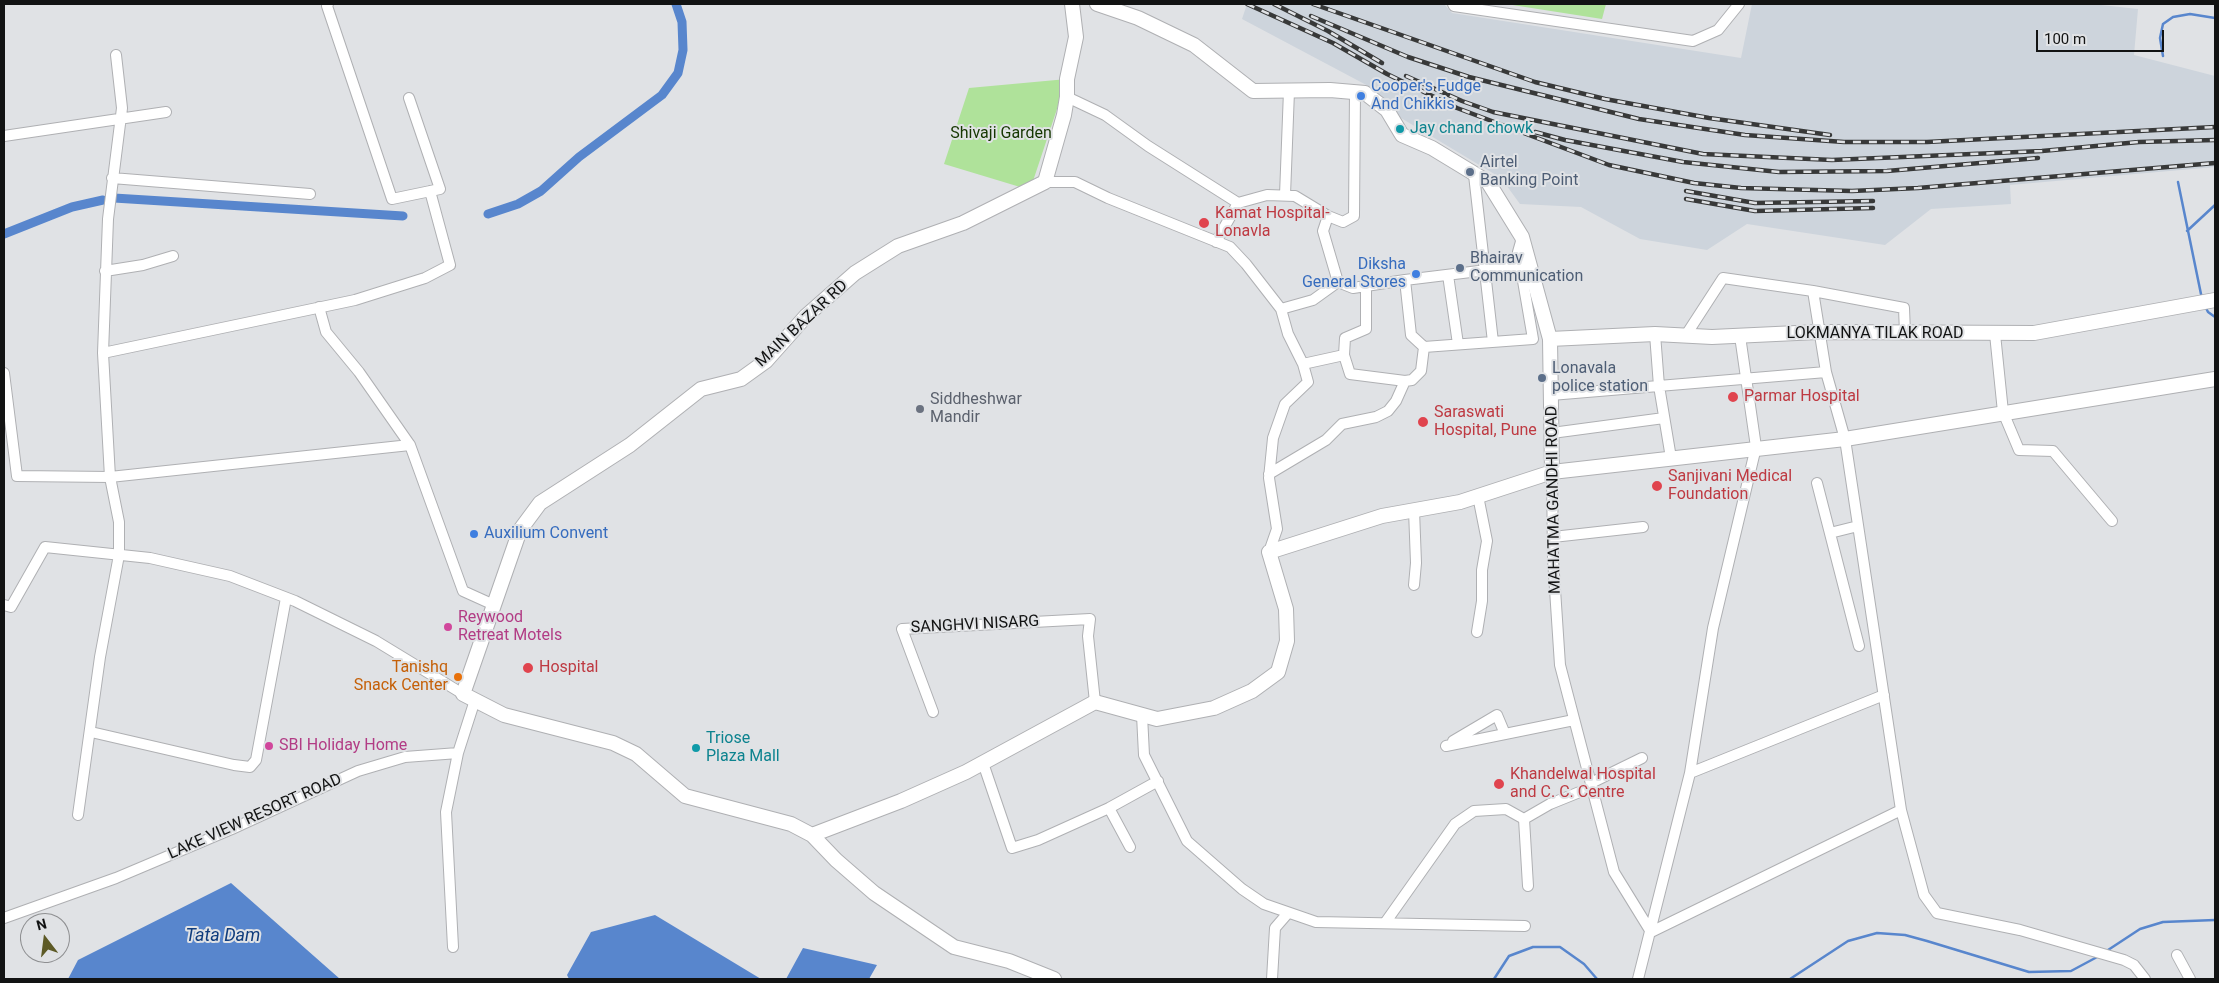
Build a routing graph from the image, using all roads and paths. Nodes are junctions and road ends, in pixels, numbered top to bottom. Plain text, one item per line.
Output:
1 (328, 4) edge
2 (1072, 4) edge
3 (1097, 4) edge
4 (1454, 4) edge
5 (1739, 4) edge
6 (116, 55) dead end
7 (1290, 91) junction
8 (1355, 92) junction
9 (1067, 96) junction
10 (409, 98) dead end
11 (166, 112) dead end
12 (120, 119) junction
13 (4, 136) edge
14 (1474, 175) junction
15 (112, 178) junction
16 (1045, 182) junction
17 (430, 191) junction
18 (310, 194) dead end
19 (1285, 195) junction
20 (1238, 203) junction
21 (1328, 216) junction
22 (1522, 238) junction
23 (1216, 242) junction
24 (173, 256) dead end
25 (1520, 266) junction
26 (105, 270) junction
27 (1484, 271) junction
28 (1448, 275) junction
29 (1405, 280) junction
30 (1338, 282) junction
31 (1366, 286) junction
32 (1813, 291) junction
33 (2215, 300) edge
34 (319, 307) junction
35 (1281, 309) junction
36 (1818, 332) junction
37 (1905, 333) junction
38 (1655, 334) junction
39 (1995, 334) junction
40 (1686, 335) junction
41 (1740, 336) junction
42 (1533, 339) junction
43 (1550, 339) junction
44 (1493, 342) junction
45 (1458, 344) junction
46 (1424, 347) junction
47 (103, 353) junction
48 (1344, 355) junction
49 (1303, 364) junction
50 (1826, 372) junction
51 (4, 373) edge
52 (1746, 378) junction
53 (2215, 379) edge
54 (1405, 381) junction
55 (1659, 386) junction
56 (1551, 395) junction
57 (2003, 412) junction
58 (1664, 418) junction
59 (1552, 432) junction
60 (1845, 439) junction
61 (410, 445) junction
62 (1756, 447) junction
63 (1671, 458) junction
64 (1552, 472) junction
65 (1269, 474) junction
66 (110, 476) junction
67 (1817, 483) dead end
68 (1478, 496) junction
69 (1414, 510) junction
70 (2112, 521) dead end
71 (1858, 526) junction
72 (1643, 528) dead end
73 (1830, 533) junction
74 (1553, 537) junction
75 (1268, 552) junction
76 (119, 555) junction
77 (1414, 584) dead end
78 (286, 598) junction
79 (4, 605) edge
80 (494, 605) junction
81 (1477, 632) dead end
82 (1859, 646) dead end
83 (1884, 695) junction
84 (469, 697) junction
85 (1095, 702) junction
86 (933, 712) dead end
87 (1142, 714) junction
88 (1574, 720) junction
89 (91, 732) junction
90 (1505, 734) junction
91 (458, 753) junction
92 (1642, 758) dead end
93 (983, 763) junction
94 (1690, 773) junction
95 (1158, 781) junction
96 (1591, 785) junction
97 (1110, 808) junction
98 (1901, 810) junction
99 (78, 815) dead end
100 (1524, 819) junction
101 (812, 835) junction
102 (1130, 847) dead end
103 (1528, 886) dead end
104 (1288, 913) junction
105 (4, 918) edge
106 (1384, 923) junction
107 (1525, 926) dead end
108 (1651, 932) junction
109 (453, 947) dead end
110 (2177, 955) dead end
111 (1054, 979) edge
112 (1272, 979) edge
113 (1638, 979) edge
114 (2145, 979) edge
115 (2190, 979) edge

1 - 17 street
2 - 9 main road
3 - 7 main road, MAHATMA GANDHI ROAD
4 - 5 street
6 - 12 street
7 - 8 main road, MAHATMA GANDHI ROAD
7 - 19 street
8 - 14 main road, MAHATMA GANDHI ROAD
8 - 21 street
9 - 16 main road
9 - 20 street
10 - 17 street
11 - 12 street
12 - 13 street
12 - 15 street
14 - 22 main road, MAHATMA GANDHI ROAD
14 - 27 street
15 - 18 street
15 - 26 street
16 - 23 street
16 - 80 main road, MAIN BAZAR RD
17 - 34 street
19 - 20 street
19 - 21 street
20 - 23 street
21 - 30 street
22 - 25 street
22 - 43 main road, MAHATMA GANDHI ROAD
23 - 35 street
24 - 26 street
25 - 27 street
25 - 42 street
26 - 47 street
27 - 28 street
27 - 44 street
28 - 29 street
28 - 45 street
29 - 31 street
29 - 46 street
30 - 31 street
30 - 35 street
31 - 48 street
32 - 36 street
32 - 37 street
32 - 40 street
33 - 39 main road, LOKMANYA TILAK ROAD
34 - 47 street
34 - 61 street
35 - 49 street
36 - 37 main road, LOKMANYA TILAK ROAD
36 - 41 main road, LOKMANYA TILAK ROAD
36 - 50 street
37 - 39 main road, LOKMANYA TILAK ROAD
38 - 40 main road, LOKMANYA TILAK ROAD
38 - 43 main road, LOKMANYA TILAK ROAD
38 - 55 street
39 - 57 street
40 - 41 main road, LOKMANYA TILAK ROAD
41 - 52 street
42 - 43 street, LOKMANYA TILAK ROAD
42 - 44 street, LOKMANYA TILAK ROAD
43 - 56 main road, MAHATMA GANDHI ROAD
44 - 45 street, LOKMANYA TILAK ROAD
45 - 46 street, LOKMANYA TILAK ROAD
46 - 54 street
47 - 66 street
48 - 49 street
48 - 54 street
49 - 65 street
50 - 52 street
50 - 60 street
51 - 66 street
52 - 55 street
52 - 62 street
53 - 57 main road
54 - 65 street
55 - 56 street
55 - 58 street
56 - 59 main road, MAHATMA GANDHI ROAD
57 - 60 main road
57 - 70 street
58 - 59 street
58 - 63 street
59 - 64 main road, MAHATMA GANDHI ROAD
60 - 62 main road
60 - 71 street
61 - 66 street
61 - 80 street
62 - 63 main road
62 - 94 street
63 - 64 main road
64 - 68 main road
64 - 74 street, MAHATMA GANDHI ROAD
65 - 75 street
66 - 76 street
67 - 73 street
68 - 69 main road
68 - 81 street
69 - 75 main road
69 - 77 street
71 - 73 street
71 - 83 street
72 - 74 street
73 - 82 street
74 - 88 street, MAHATMA GANDHI ROAD
75 - 87 main road
76 - 78 street
76 - 79 street
76 - 89 street
78 - 84 street
78 - 89 street
80 - 84 main road, MAIN BAZAR RD
83 - 94 street
83 - 98 street
84 - 91 street
84 - 101 main road
85 - 86 street, SANGHVI NISARG
85 - 87 main road
85 - 93 main road
87 - 95 street
88 - 90 street
88 - 96 street, MAHATMA GANDHI ROAD
89 - 99 street
90 - 90 street
91 - 105 street, LAKE VIEW RESORT ROAD
91 - 109 street
92 - 96 street
93 - 97 street
93 - 101 main road
94 - 108 street
95 - 97 street
95 - 104 street
96 - 100 street
96 - 108 street, MAHATMA GANDHI ROAD
97 - 102 street
98 - 108 street
98 - 114 street
100 - 103 street
100 - 106 street
101 - 111 main road
104 - 106 street
104 - 112 street
106 - 107 street
108 - 113 street
110 - 115 street

